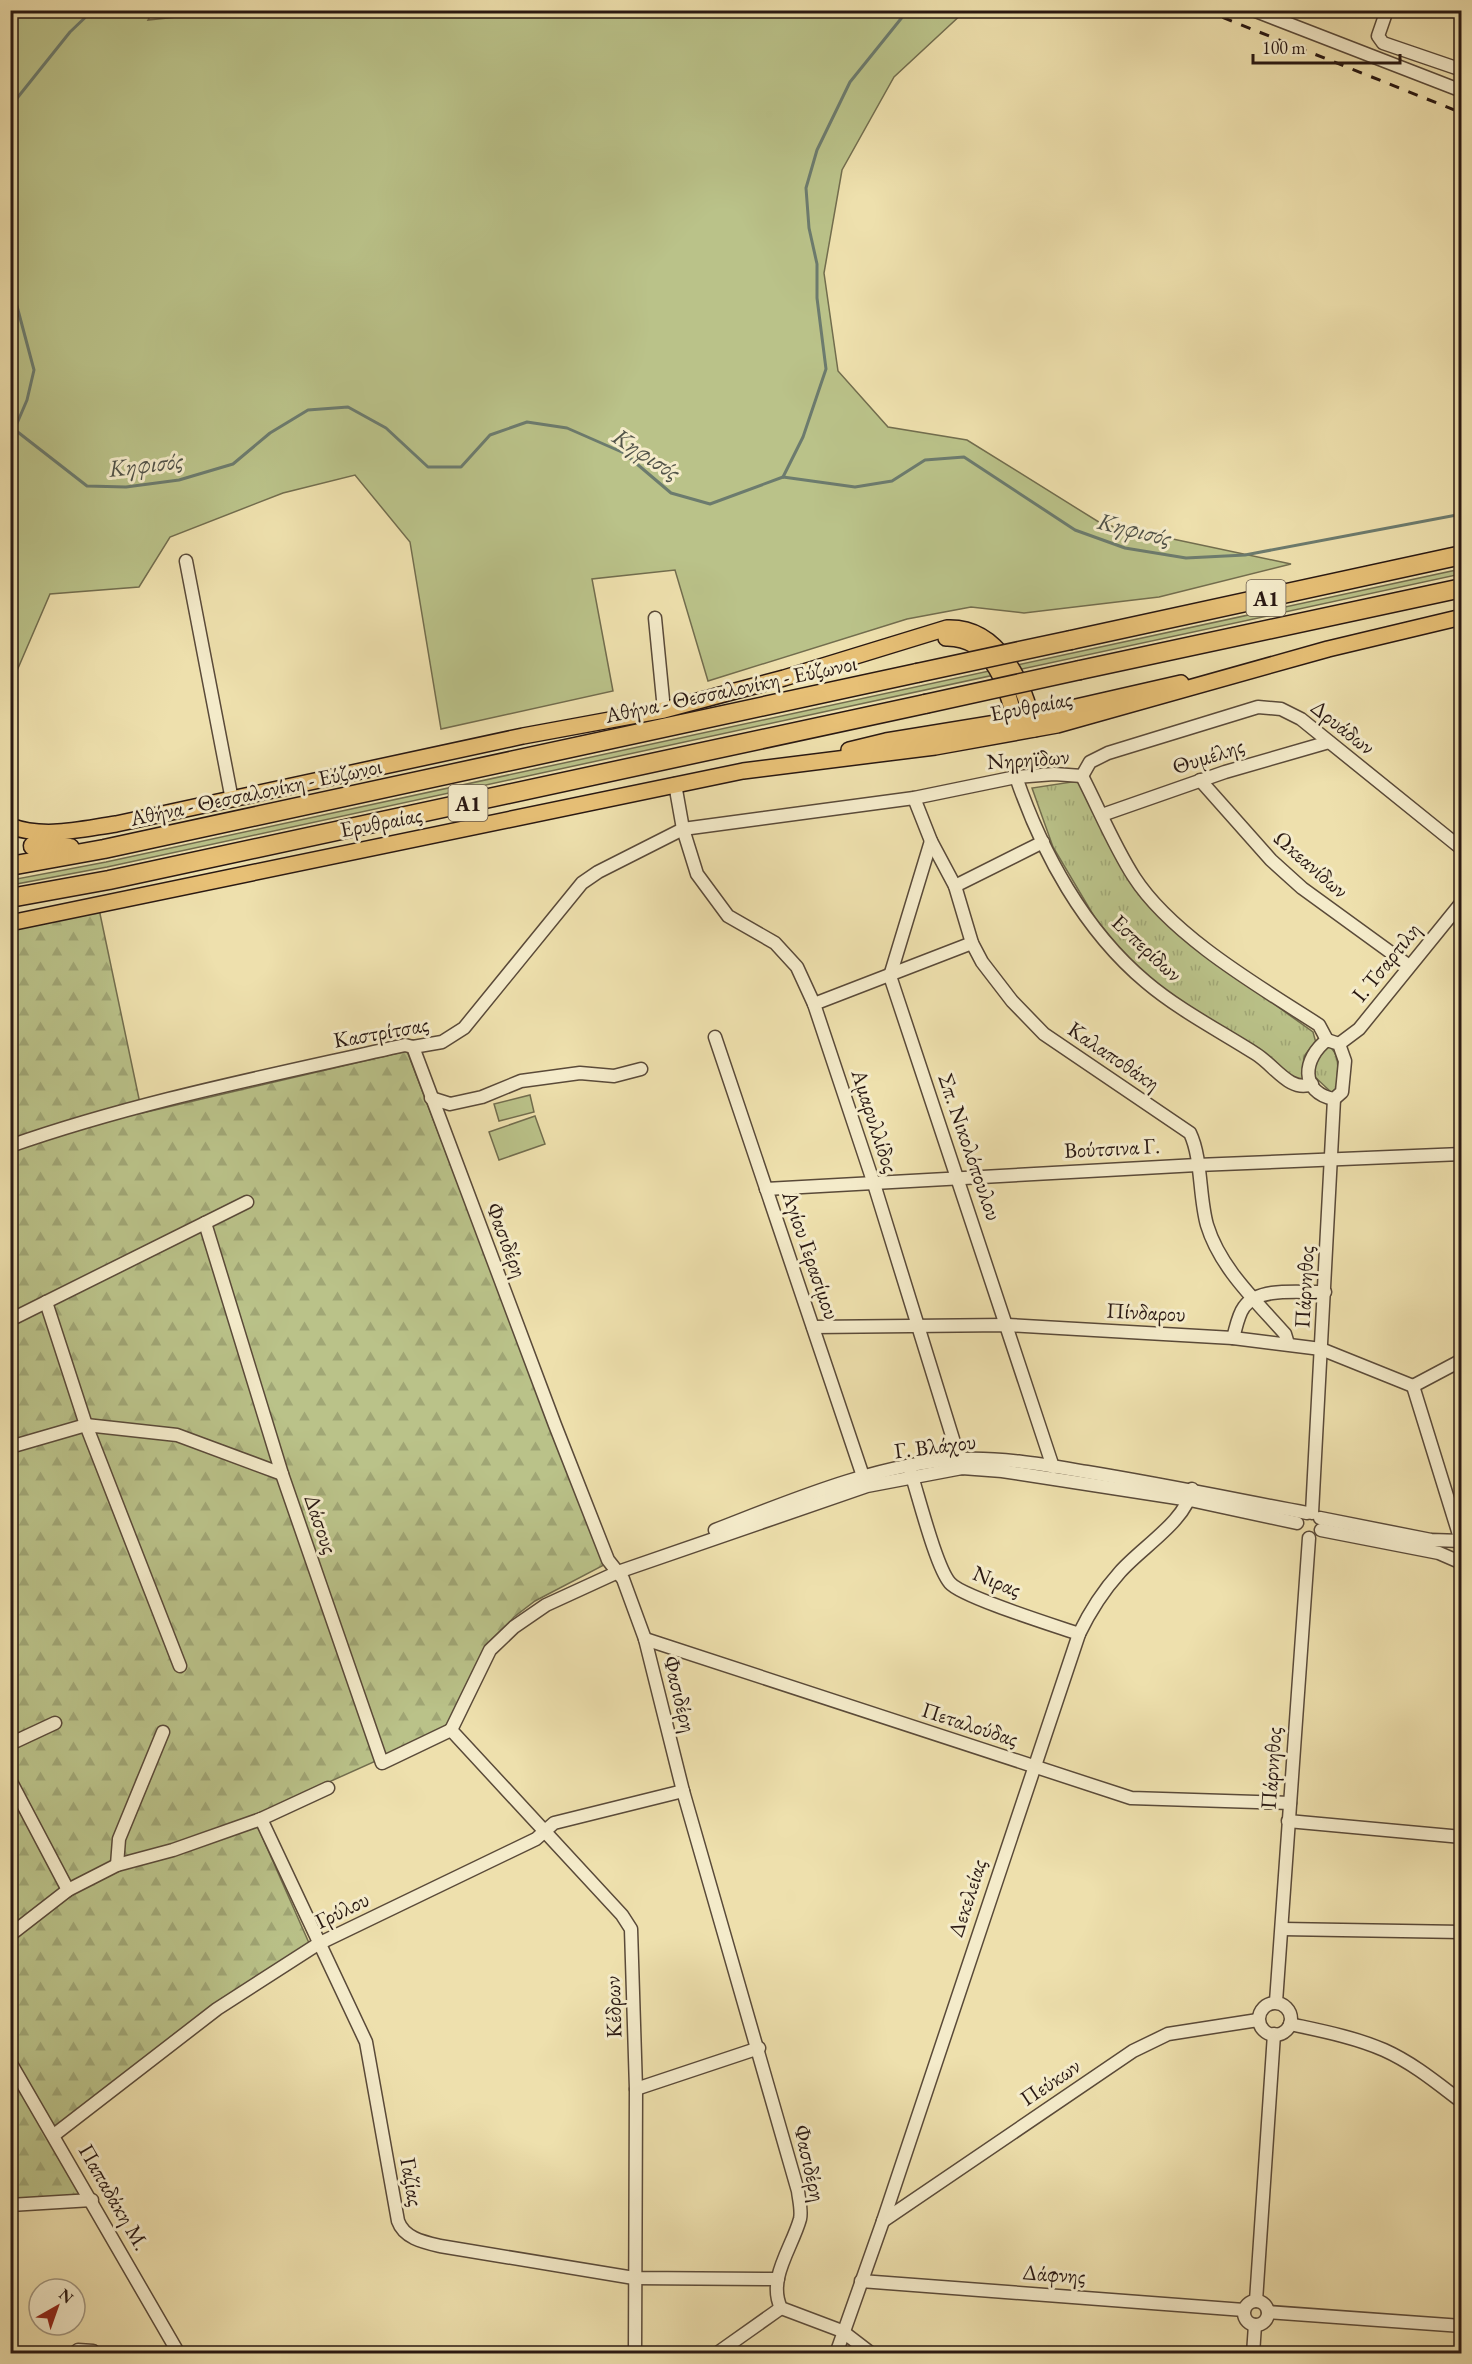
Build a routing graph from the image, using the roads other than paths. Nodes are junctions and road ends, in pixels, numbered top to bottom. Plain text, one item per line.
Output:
1 (1253, 10) edge
2 (1387, 10) edge
3 (1461, 70) edge
4 (1461, 91) edge
5 (1461, 555) edge
6 (186, 561) dead end
7 (1461, 588) edge
8 (1461, 617) edge
9 (655, 618) dead end
10 (890, 647) junction
11 (664, 710) junction
12 (1033, 723) junction
13 (1016, 726) junction
14 (1329, 742) junction
15 (1082, 776) junction
16 (1016, 777) junction
17 (1200, 780) junction
18 (675, 784) junction
19 (914, 798) junction
20 (232, 800) junction
21 (1102, 815) junction
22 (10, 826) edge
23 (683, 829) junction
24 (931, 841) junction
25 (1043, 842) junction
26 (33, 846) dead end
27 (104, 849) junction
28 (1461, 849) edge
29 (10, 866) edge
30 (955, 886) junction
31 (10, 898) edge
32 (1461, 902) edge
33 (10, 922) edge
34 (972, 942) junction
35 (1408, 965) junction
36 (890, 976) junction
37 (814, 1004) junction
38 (715, 1037) dead end
39 (1334, 1042) junction
40 (413, 1047) junction
41 (641, 1069) dead end
42 (1312, 1084) junction
43 (431, 1098) junction
44 (1334, 1099) junction
45 (10, 1146) edge
46 (1461, 1154) edge
47 (1331, 1161) junction
48 (1197, 1165) junction
49 (958, 1176) junction
50 (874, 1184) junction
51 (766, 1189) junction
52 (247, 1202) dead end
53 (206, 1223) junction
54 (1325, 1292) junction
55 (1253, 1298) junction
56 (46, 1302) junction
57 (10, 1320) edge
58 (1007, 1325) junction
59 (919, 1326) junction
60 (813, 1327) junction
61 (1233, 1338) junction
62 (1288, 1344) junction
63 (1321, 1349) junction
64 (1461, 1360) edge
65 (1413, 1386) junction
66 (86, 1425) junction
67 (10, 1447) edge
68 (961, 1463) junction
69 (1053, 1467) junction
70 (911, 1472) junction
71 (282, 1474) junction
72 (866, 1482) junction
73 (1191, 1494) junction
74 (1315, 1519) junction
75 (1297, 1523) junction
76 (1309, 1538) junction
77 (1461, 1541) edge
78 (1461, 1563) edge
79 (618, 1572) junction
80 (1079, 1634) junction
81 (645, 1639) junction
82 (180, 1666) dead end
83 (55, 1724) dead end
84 (451, 1730) junction
85 (163, 1732) dead end
86 (10, 1744) edge
87 (1033, 1767) junction
88 (10, 1780) edge
89 (328, 1788) dead end
90 (683, 1791) junction
91 (1290, 1803) junction
92 (261, 1819) junction
93 (1288, 1821) junction
94 (544, 1832) junction
95 (1461, 1837) edge
96 (117, 1865) junction
97 (69, 1890) junction
98 (1282, 1929) junction
99 (1461, 1932) edge
100 (10, 1935) edge
101 (318, 1944) junction
102 (1276, 2002) junction
103 (1258, 2020) junction
104 (1290, 2024) junction
105 (1274, 2034) junction
106 (759, 2049) junction
107 (10, 2062) edge
108 (636, 2090) junction
109 (1461, 2102) edge
110 (54, 2135) junction
111 (92, 2200) junction
112 (10, 2205) edge
113 (883, 2221) junction
114 (634, 2278) junction
115 (778, 2279) junction
116 (861, 2281) junction
117 (1256, 2301) junction
118 (780, 2308) junction
119 (1244, 2310) junction
120 (1268, 2312) junction
121 (1255, 2325) junction
122 (1461, 2326) edge
123 (842, 2331) junction
124 (93, 2351) dead end
125 (73, 2354) edge
126 (179, 2354) edge
127 (635, 2354) edge
128 (716, 2354) edge
129 (836, 2354) edge
130 (872, 2354) edge
131 (1253, 2354) edge

1 - 4 street
2 - 3 street
5 - 27 highway, Αθήνα - Θεσσαλονίκη - Εύζωνοι / Α1, bridge
6 - 20 street
7 - 31 highway, Α1, bridge
8 - 12 main road, Ερυθραίας
9 - 11 street
10 - 11 main road
10 - 12 main road
10 - 13 main road
11 - 20 main road
12 - 13 main road, Ερυθραίας
13 - 18 main road, Ερυθραίας
14 - 15 street, Δρυάδων
14 - 17 street, Θυμέλης
14 - 28 street, Δρυάδων
15 - 16 street, Νηρηϊδων
15 - 21 street, Νηρηϊδων
16 - 19 street, Νηρηϊδων
16 - 25 street, Εσπερίδων
17 - 21 street, Θυμέλης
17 - 35 street, Ωκεανίδων
18 - 23 street, Αμαρυλλίδος
18 - 33 main road, Ερυθραίας
19 - 23 street, Νηρηϊδων
19 - 24 street, Καλαποθάκη
20 - 22 main road
21 - 39 street, Νηρηϊδων
23 - 37 street, Αμαρυλλίδος
23 - 40 street, Καστρίτσας
24 - 30 street, Καλαποθάκη
24 - 36 street
25 - 30 street
25 - 42 street, Εσπερίδων
26 - 27 highway
27 - 29 highway, Αθήνα - Θεσσαλονίκη - Εύζωνοι / Α1
30 - 34 street, Καλαποθάκη
32 - 35 street, Ι. Τσαρτιλη
34 - 36 street
34 - 48 street, Καλαποθάκη
35 - 39 street, Ι. Τσαρτιλη
36 - 37 street
36 - 49 street, Σπ. Νικολόπουλου
37 - 50 street, Αμαρυλλίδος
38 - 51 street, Αγίου Γερασίμου
39 - 42 street
39 - 44 street
40 - 43 street, Φασιδέρη
40 - 45 street, Καστρίτσας
41 - 43 street
42 - 44 street
43 - 79 street, Φασιδέρη
44 - 47 street, Πάρνηθος
46 - 47 street, Βούτσινα Γ.
47 - 48 street, Βούτσινα Γ.
47 - 54 street, Πάρνηθος
48 - 49 street, Βούτσινα Γ.
48 - 55 street, Καλαποθάκη
49 - 50 street, Βούτσινα Γ.
49 - 58 street, Σπ. Νικολόπουλου
50 - 51 street, Βούτσινα Γ.
50 - 59 street, Αμαρυλλίδος
51 - 60 street, Αγίου Γερασίμου
52 - 53 street
53 - 56 street
53 - 71 street, Δάσους
54 - 55 street
54 - 63 street, Πάρνηθος
55 - 61 street
55 - 62 street, Καλαποθάκη
56 - 57 street
56 - 66 street
58 - 59 street, Πίνδαρου
58 - 61 street, Πίνδαρου
58 - 69 street, Σπ. Νικολόπουλου
59 - 60 street, Πίνδαρου
59 - 68 street, Αμαρυλλίδος
60 - 72 street, Αγίου Γερασίμου
61 - 62 street, Πίνδαρου
62 - 63 street, Πίνδαρου
63 - 65 street, Πίνδαρου
63 - 74 street, Πάρνηθος
64 - 65 street
65 - 77 street
66 - 67 street
66 - 71 street
66 - 82 street
68 - 69 street, Γ. Βλάχου
68 - 70 street, Γ. Βλάχου
68 - 73 street, Γ. Βλάχου
69 - 73 street, Γ. Βλάχου
70 - 72 street, Γ. Βλάχου
70 - 80 street, Νιρας
71 - 84 street, Δάσους
72 - 79 street, Γ. Βλάχου
73 - 74 street, Γ. Βλάχου
73 - 75 street, Γ. Βλάχου
73 - 80 street, Δεκελείας
74 - 75 street
74 - 76 street
74 - 77 street
74 - 78 street
75 - 76 street
76 - 91 street, Πάρνηθος
79 - 81 street, Φασιδέρη
79 - 84 street, Γ. Βλάχου
80 - 87 street, Δεκελείας
81 - 87 street, Πεταλούδας
81 - 90 street, Φασιδέρη
83 - 86 street
84 - 94 street, Κέδρων
85 - 96 street
87 - 91 street, Πεταλούδας
87 - 113 street, Δεκελείας
88 - 97 street
89 - 92 street
90 - 94 street, Γρύλου
90 - 106 street, Φασιδέρη
91 - 93 street, Πάρνηθος
92 - 96 street
92 - 101 street, Γαζίας
93 - 95 street
93 - 98 street, Πάρνηθος
94 - 101 street, Γρύλου
94 - 108 street, Κέδρων
96 - 97 street
97 - 100 street
98 - 99 street
98 - 102 street, Πάρνηθος
101 - 110 street, Γρύλου
101 - 114 street, Γαζίας
102 - 103 street
102 - 104 street
103 - 105 street
103 - 113 street, Πεύκων
104 - 105 street
104 - 109 street
105 - 117 street
106 - 108 street
106 - 115 street, Φασιδέρη
107 - 110 street, Παπαδάκη Μ.
108 - 114 street, Κέδρων
110 - 111 street, Παπαδάκη Μ.
111 - 112 street
111 - 126 street, Παπαδάκη Μ.
113 - 116 street, Δεκελείας
114 - 115 street, Γαζίας
114 - 127 street, Κέδρων
115 - 118 street, Φασιδέρη
116 - 119 street, Δάφνης
116 - 123 street, Δεκελείας
117 - 119 street
117 - 120 street
118 - 123 street
118 - 128 street
119 - 121 street
120 - 121 street
120 - 122 street
121 - 131 street
123 - 129 street, Δεκελείας
123 - 130 street
124 - 125 street

